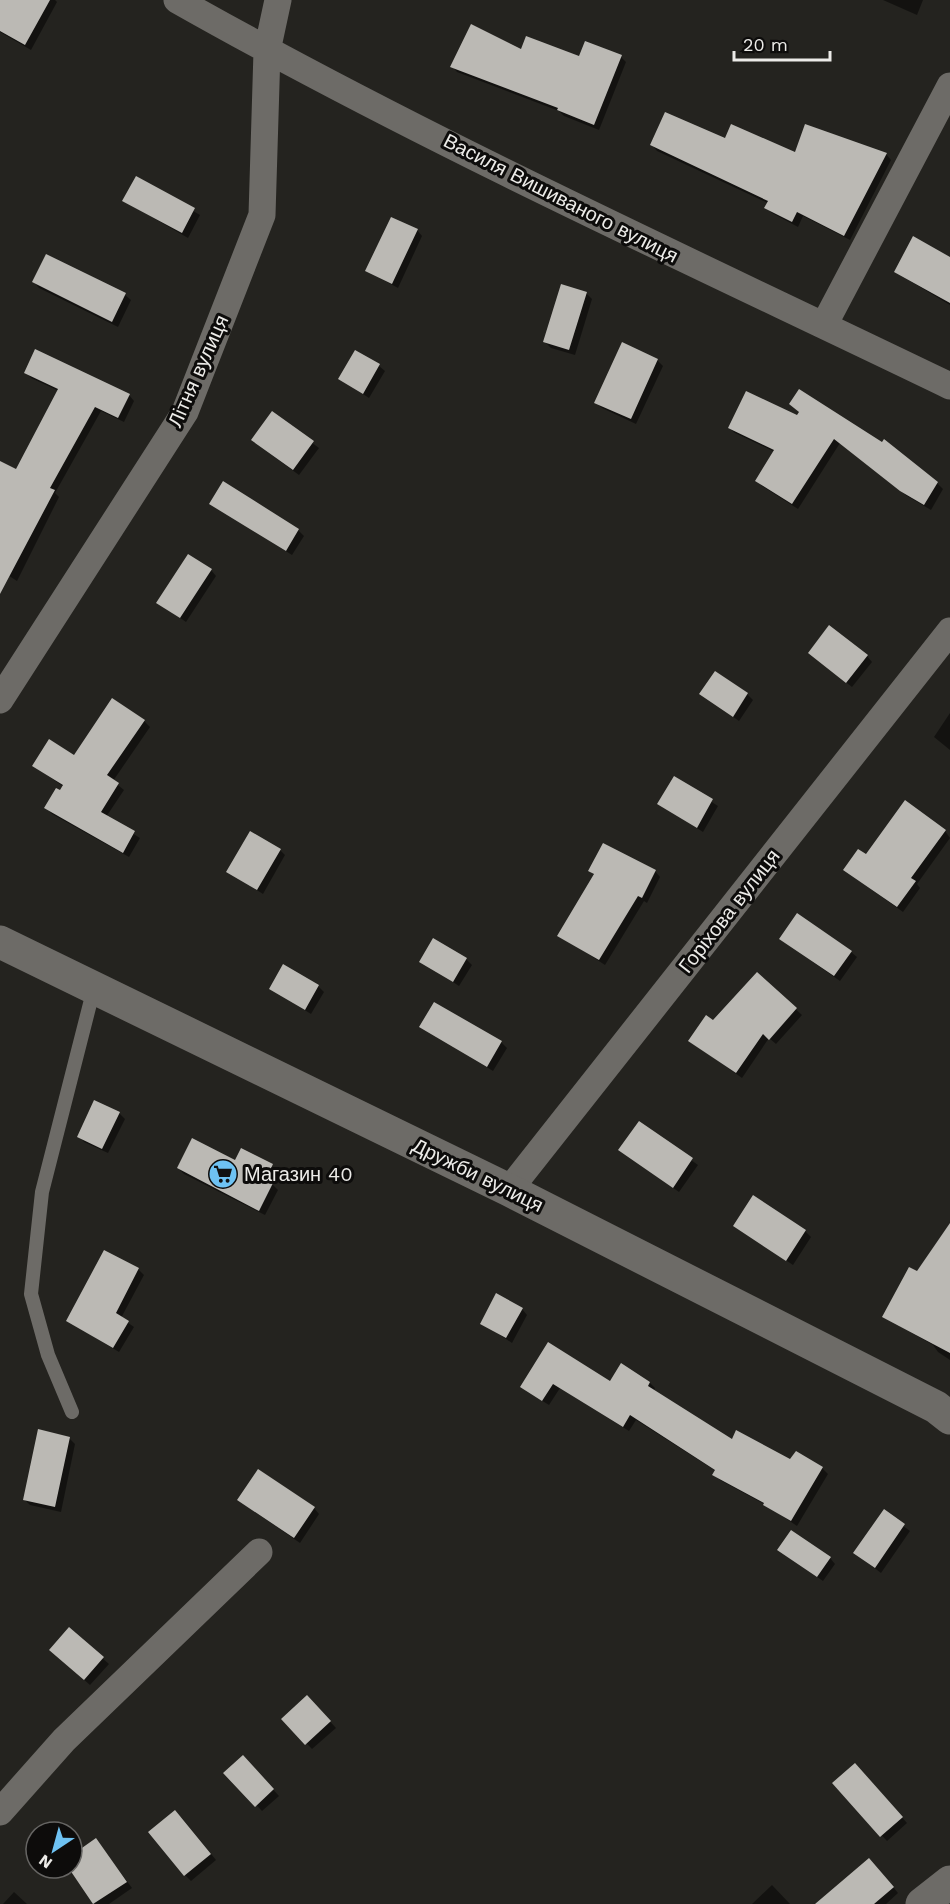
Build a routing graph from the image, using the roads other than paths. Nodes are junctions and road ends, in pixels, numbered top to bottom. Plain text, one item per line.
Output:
1 (177, 0) edge
2 (278, 0) edge
3 (267, 51) junction
4 (950, 86) edge
5 (824, 325) junction
6 (950, 386) edge
7 (950, 631) edge
8 (0, 700) edge
9 (0, 942) edge
10 (94, 986) junction
11 (509, 1190) junction
12 (72, 1412) dead end
13 (950, 1418) edge
14 (259, 1552) dead end
15 (0, 1812) edge
16 (950, 1882) edge
17 (922, 1904) edge

1 - 3 street, Василя Вишиваного вулиця
2 - 3 street, Літня вулиця
3 - 5 street, Василя Вишиваного вулиця
3 - 8 street, Літня вулиця
4 - 5 street
5 - 6 street, Василя Вишиваного вулиця
7 - 11 street, Горіхова вулиця
9 - 10 street, Дружби вулиця
10 - 11 street, Дружби вулиця
10 - 12 lane
11 - 13 street, Дружби вулиця
14 - 15 street
16 - 17 street

